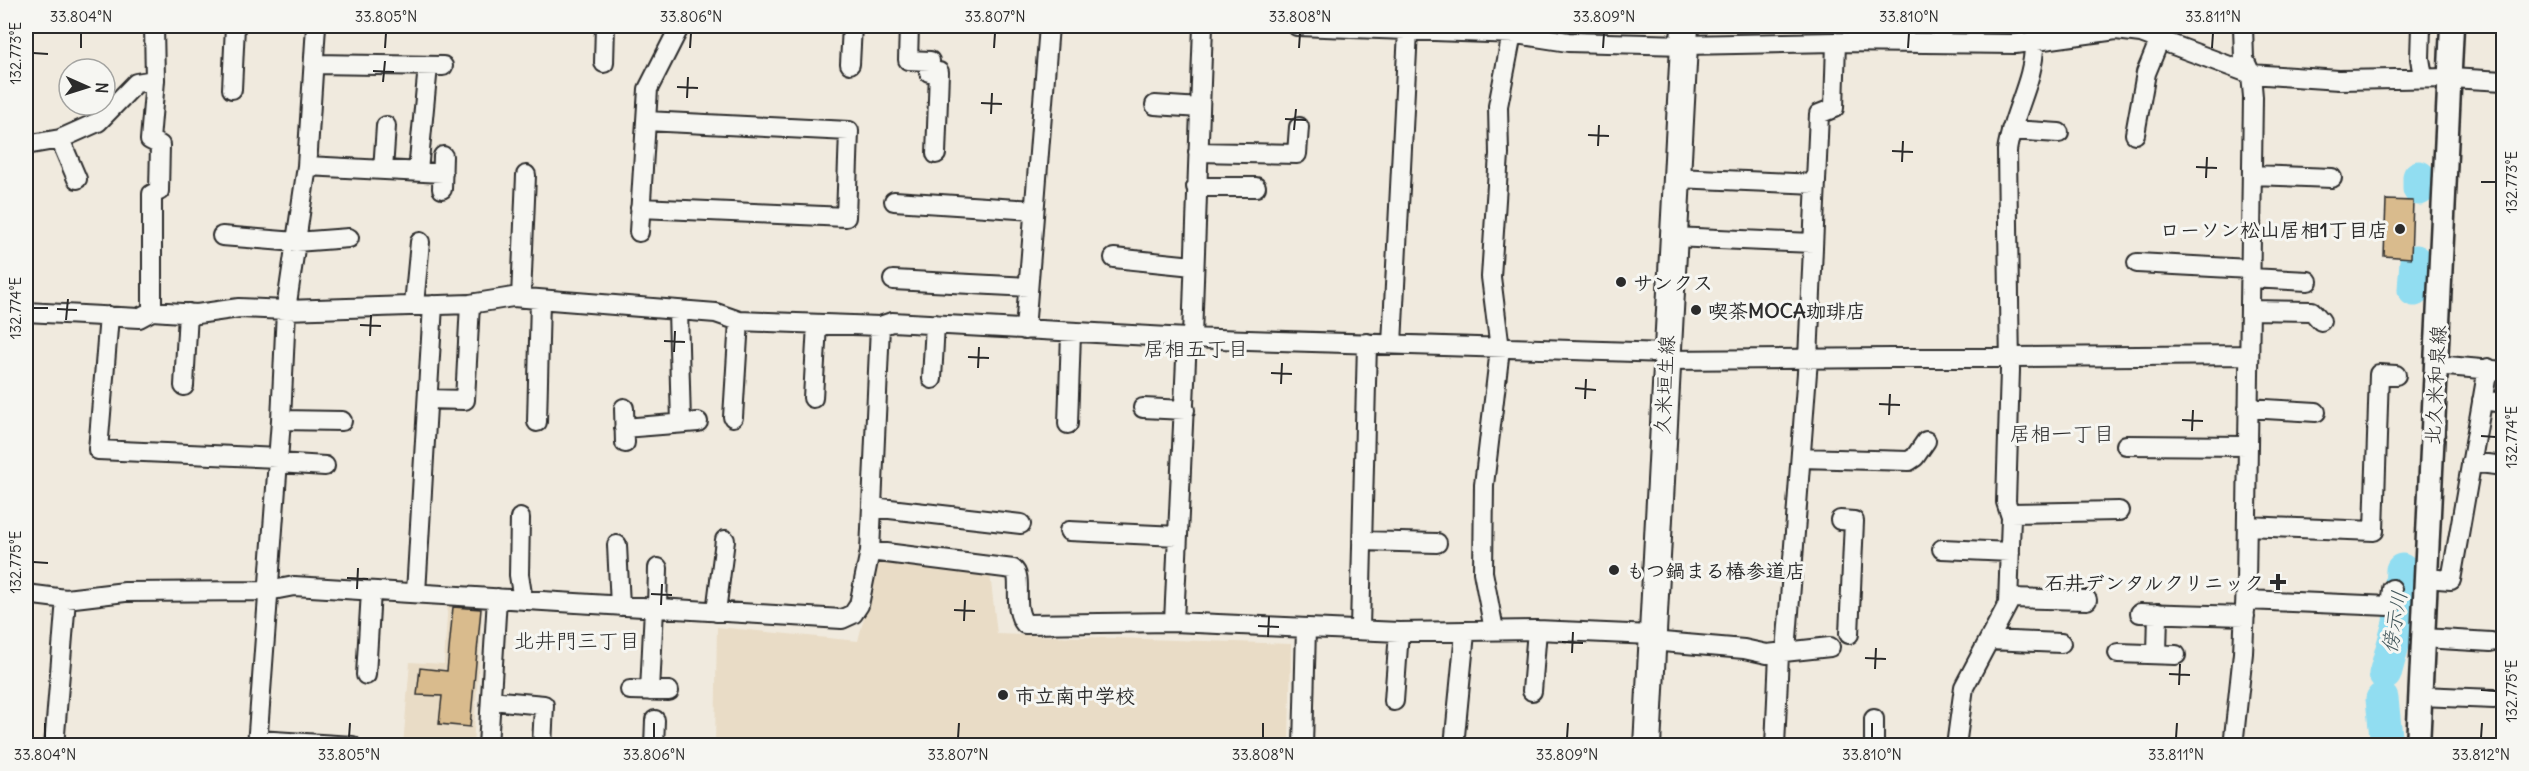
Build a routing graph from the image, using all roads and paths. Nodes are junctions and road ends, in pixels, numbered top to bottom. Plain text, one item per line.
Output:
1 (154, 26) edge
2 (235, 26) edge
3 (316, 26) edge
4 (605, 26) edge
5 (680, 26) edge
6 (852, 26) edge
7 (909, 26) edge
8 (1049, 26) edge
9 (1203, 26) edge
10 (1298, 26) edge
11 (2242, 26) edge
12 (2421, 26) edge
13 (2452, 26) edge
14 (1389, 28) edge
15 (2104, 28) edge
16 (1408, 31) junction
17 (1515, 31) edge
18 (1970, 34) edge
19 (1685, 35) edge
20 (2160, 39) junction
21 (1836, 42) junction
22 (2034, 42) junction
23 (604, 63) dead end
24 (314, 64) junction
25 (850, 64) dead end
26 (2252, 74) junction
27 (2423, 78) junction
28 (2450, 78) junction
29 (155, 80) junction
30 (2504, 81) edge
31 (232, 89) dead end
32 (1155, 105) dead end
33 (1200, 108) junction
34 (646, 121) junction
35 (386, 126) dead end
36 (1299, 127) dead end
37 (2011, 130) junction
38 (2059, 133) dead end
39 (2135, 134) dead end
40 (60, 139) junction
41 (26, 145) edge
42 (1198, 152) junction
43 (936, 154) dead end
44 (307, 166) junction
45 (383, 170) junction
46 (418, 171) junction
47 (443, 173) dead end
48 (526, 175) dead end
49 (2252, 175) junction
50 (77, 178) dead end
51 (1676, 178) junction
52 (2332, 178) dead end
53 (1816, 184) junction
54 (1197, 187) junction
55 (1256, 187) dead end
56 (894, 201) dead end
57 (640, 207) junction
58 (1034, 210) junction
59 (639, 232) dead end
60 (222, 236) dead end
61 (1673, 237) junction
62 (349, 238) dead end
63 (296, 242) junction
64 (420, 242) dead end
65 (1813, 243) junction
66 (1114, 258) dead end
67 (2137, 263) dead end
68 (1193, 266) junction
69 (2250, 274) junction
70 (893, 280) dead end
71 (2308, 281) dead end
72 (1028, 287) junction
73 (521, 298) junction
74 (540, 300) junction
75 (470, 304) junction
76 (414, 305) junction
77 (433, 305) junction
78 (153, 310) junction
79 (286, 310) junction
80 (678, 310) junction
81 (2250, 310) junction
82 (26, 312) edge
83 (188, 313) junction
84 (109, 316) junction
85 (739, 321) junction
86 (2321, 321) dead end
87 (817, 324) junction
88 (935, 324) junction
89 (880, 326) junction
90 (1025, 330) junction
91 (1071, 333) junction
92 (1189, 338) junction
93 (1367, 343) junction
94 (1392, 344) junction
95 (1500, 349) junction
96 (2249, 355) junction
97 (1665, 357) junction
98 (2010, 358) junction
99 (1808, 359) junction
100 (2436, 365) junction
101 (2496, 369) edge
102 (2396, 375) dead end
103 (932, 379) dead end
104 (184, 386) dead end
105 (813, 398) dead end
106 (428, 399) junction
107 (2482, 400) junction
108 (2504, 403) edge
109 (624, 408) dead end
110 (1143, 408) dead end
111 (2248, 408) junction
112 (1185, 410) junction
113 (2316, 412) dead end
114 (733, 417) dead end
115 (281, 420) junction
116 (342, 421) dead end
117 (537, 423) dead end
118 (1068, 424) dead end
119 (1926, 441) dead end
120 (2126, 445) dead end
121 (2248, 446) junction
122 (1801, 459) junction
123 (278, 461) junction
124 (2471, 462) junction
125 (325, 466) dead end
126 (2504, 466) edge
127 (872, 507) junction
128 (2119, 511) dead end
129 (2010, 513) junction
130 (520, 518) dead end
131 (1840, 520) dead end
132 (1021, 524) dead end
133 (2247, 526) junction
134 (1070, 531) dead end
135 (1179, 536) junction
136 (724, 540) dead end
137 (1362, 541) junction
138 (1437, 543) dead end
139 (617, 545) dead end
140 (1942, 549) dead end
141 (870, 551) junction
142 (2010, 552) junction
143 (658, 568) dead end
144 (2426, 578) junction
145 (2392, 589) dead end
146 (268, 591) junction
147 (371, 591) junction
148 (416, 593) junction
149 (26, 594) edge
150 (497, 598) junction
151 (2009, 598) junction
152 (66, 599) junction
153 (523, 600) junction
154 (2087, 600) dead end
155 (620, 606) junction
156 (656, 608) junction
157 (2245, 608) junction
158 (716, 612) junction
159 (1174, 622) junction
160 (1306, 628) junction
161 (1360, 628) junction
162 (1494, 630) junction
163 (1537, 630) junction
164 (1399, 632) junction
165 (1466, 633) junction
166 (1652, 638) junction
167 (2423, 638) junction
168 (1990, 640) junction
169 (2491, 642) dead end
170 (2061, 643) dead end
171 (1830, 647) dead end
172 (1784, 648) junction
173 (2118, 652) dead end
174 (2157, 654) junction
175 (2176, 655) dead end
176 (366, 675) dead end
177 (630, 690) dead end
178 (650, 691) junction
179 (669, 691) dead end
180 (1532, 691) dead end
181 (2420, 696) junction
182 (2494, 699) dead end
183 (491, 700) junction
184 (1394, 701) dead end
185 (1874, 719) dead end
186 (655, 720) dead end
187 (257, 743) edge
188 (54, 746) edge
189 (352, 746) edge
190 (488, 746) edge
191 (542, 746) edge
192 (654, 746) edge
193 (1303, 746) edge
194 (1454, 746) edge
195 (1647, 746) edge
196 (1775, 746) edge
197 (1874, 746) edge
198 (1956, 746) edge
199 (2233, 746) edge
200 (2418, 746) edge

1 - 29 street
2 - 31 street
3 - 24 street
4 - 23 street
5 - 34 street
6 - 25 street
7 - 43 street
8 - 58 street
9 - 33 street
10 - 14 street
11 - 26 street
12 - 27 street
13 - 28 street, 北久米和泉線
14 - 16 street
15 - 20 street
15 - 22 street
16 - 17 street
16 - 94 street
17 - 19 street
17 - 95 street
18 - 21 street
18 - 22 street
19 - 21 street
19 - 51 main road, 久米垣生線
20 - 26 street
20 - 39 street
21 - 53 street
22 - 37 street
24 - 44 street
24 - 46 street
26 - 27 street
26 - 49 street
27 - 28 street
28 - 30 street
28 - 100 street, 北久米和泉線
29 - 40 street
29 - 78 street
32 - 33 street
33 - 42 street
34 - 57 street
34 - 57 street
35 - 45 street
36 - 42 street
37 - 38 street
37 - 98 street
40 - 41 street
40 - 50 street
42 - 54 street
44 - 45 street
44 - 63 street
45 - 46 street
46 - 47 street
48 - 73 street
49 - 52 street
49 - 69 street
51 - 53 street
51 - 61 main road, 久米垣生線
53 - 65 street
54 - 55 street
54 - 68 street
56 - 58 street
57 - 59 street
58 - 72 street
60 - 63 street
61 - 65 street
61 - 97 main road, 久米垣生線
62 - 63 street
63 - 79 street
64 - 76 street
65 - 99 street
66 - 68 street
67 - 69 street
68 - 92 street
69 - 71 street
69 - 81 street
70 - 72 street
72 - 90 street
73 - 74 street
73 - 75 street
74 - 80 street
74 - 117 street
75 - 77 street
75 - 106 street
76 - 77 street
76 - 79 street
77 - 106 street
78 - 83 street
78 - 84 street
79 - 83 street
79 - 115 street
80 - 85 street
80 - 109 street
81 - 86 street
81 - 96 street
82 - 84 street
83 - 104 street
84 - 123 street
85 - 87 street
85 - 114 street
87 - 89 street
87 - 105 street
88 - 89 street
88 - 90 street
88 - 103 street
89 - 127 street
90 - 91 street
91 - 92 street
91 - 118 street
92 - 93 street
92 - 112 street
93 - 94 street
93 - 137 street
94 - 95 street
95 - 97 street
95 - 162 street
96 - 98 street
96 - 111 street
97 - 99 street
97 - 166 main road, 久米垣生線
98 - 99 street
98 - 129 street
99 - 122 street
100 - 101 street
100 - 144 street, 北久米和泉線
101 - 107 street
102 - 133 street
106 - 148 street
107 - 108 street
107 - 124 street
110 - 112 street
111 - 113 street
111 - 121 street
112 - 135 street
115 - 116 street
115 - 123 street
119 - 122 street
120 - 121 street
121 - 133 street
122 - 172 street
123 - 125 street
123 - 146 street
124 - 126 street
124 - 144 street
127 - 132 street
127 - 141 street
128 - 129 street
129 - 142 street
130 - 153 street
131 - 172 street
133 - 157 street
134 - 135 street
135 - 159 street
136 - 158 street
137 - 138 street
137 - 161 street
139 - 155 street
140 - 142 street
141 - 158 street
141 - 159 street
142 - 151 street
143 - 156 street
144 - 167 street, 北久米和泉線
145 - 157 street
146 - 147 street
146 - 152 street
146 - 187 street
147 - 148 street
147 - 176 street
148 - 150 street
149 - 152 street
150 - 153 street
150 - 183 street
151 - 154 street
151 - 168 street
152 - 188 street
153 - 155 street
155 - 156 street
156 - 158 street
156 - 178 street
157 - 174 street
157 - 199 street
159 - 160 street
160 - 161 street
160 - 193 street
161 - 164 street
162 - 163 street
162 - 165 street
163 - 166 street
163 - 180 street
164 - 165 street
164 - 184 street
165 - 194 street
166 - 172 street
166 - 195 main road, 久米垣生線
167 - 169 street
167 - 181 street, 北久米和泉線
168 - 170 street
168 - 198 street
171 - 172 street
172 - 196 street
173 - 174 street
174 - 175 street
177 - 178 street
178 - 179 street
181 - 182 street
181 - 200 street, 北久米和泉線
183 - 190 street
183 - 191 street
185 - 197 street
186 - 192 street
187 - 189 street

